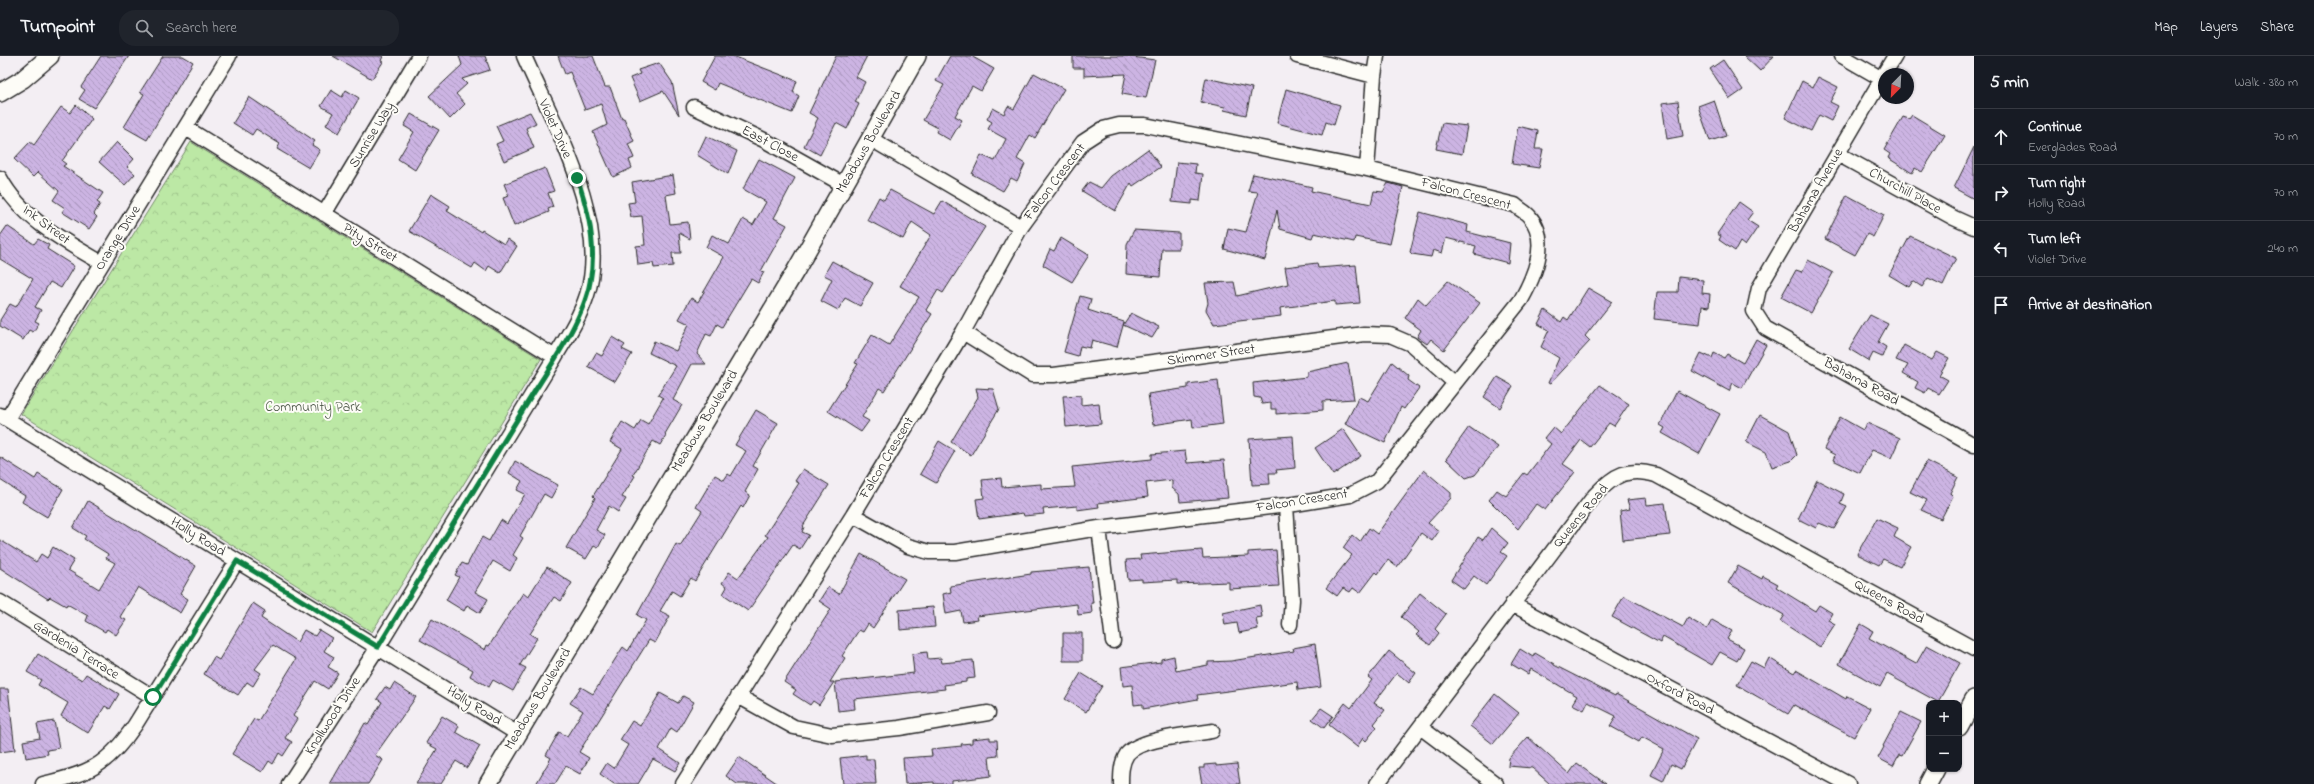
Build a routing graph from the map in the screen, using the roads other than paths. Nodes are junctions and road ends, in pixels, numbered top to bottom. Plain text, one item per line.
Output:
1 (50, 56) edge
2 (229, 56) edge
3 (420, 56) edge
4 (524, 56) edge
5 (917, 56) edge
6 (1297, 56) edge
7 (1377, 56) edge
8 (1842, 56) edge
9 (1894, 56) edge
10 (1887, 68) edge
11 (1878, 74) edge
12 (1374, 76) junction
13 (1878, 85) edge
14 (0, 93) edge
15 (694, 108) dead end
16 (186, 128) junction
17 (870, 139) junction
18 (1838, 154) junction
19 (1367, 169) junction
20 (0, 178) edge
21 (844, 185) junction
22 (324, 214) junction
23 (1021, 227) junction
24 (1974, 227) edge
25 (102, 263) junction
26 (1754, 310) joint
27 (963, 332) junction
28 (555, 357) junction
29 (1454, 382) junction
30 (4, 417) edge
31 (1974, 445) edge
32 (1286, 505) junction
33 (853, 515) junction
34 (1099, 528) junction
35 (237, 561) junction
36 (0, 602) edge
37 (1512, 604) junction
38 (1290, 625) dead end
39 (1112, 641) dead end
40 (378, 647) junction
41 (1974, 649) edge
42 (738, 696) junction
43 (153, 697) junction
44 (1974, 699) edge
45 (988, 713) dead end
46 (1962, 721) edge
47 (1420, 727) junction
48 (1212, 731) dead end
49 (518, 734) junction
50 (1934, 772) edge
51 (43, 784) edge
52 (289, 784) edge
53 (488, 784) edge
54 (682, 784) edge
55 (1121, 784) edge
56 (1377, 784) edge
57 (1496, 784) edge
58 (1848, 784) edge
59 (1928, 784) edge

1 - 14 street
2 - 16 street, Orange Drive
3 - 22 street, Sunrise Way
4 - 28 street, Violet Drive
5 - 17 street, Meadows Boulevard
6 - 12 street
7 - 12 street
8 - 11 street
9 - 10 street, Bahama Avenue
12 - 19 street
13 - 18 street, Bahama Avenue
15 - 21 street, East Close
16 - 22 street, Pity Street
16 - 25 street, Orange Drive
17 - 21 street, Meadows Boulevard
17 - 23 street
18 - 24 street, Churchill Place
18 - 26 street, Bahama Avenue
19 - 23 street, Falcon Crescent
19 - 29 street, Falcon Crescent
20 - 25 street, Ink Street
21 - 49 street, Meadows Boulevard
22 - 28 street, Pity Street
23 - 27 street, Falcon Crescent
25 - 30 street, Orange Drive
26 - 31 street, Bahama Road
27 - 29 street, Skimmer Street
27 - 33 street, Falcon Crescent
28 - 40 street, Violet Drive
29 - 32 street, Falcon Crescent
30 - 35 street, Holly Road
32 - 34 street, Falcon Crescent
32 - 38 street
33 - 34 street, Falcon Crescent
33 - 42 street, Falcon Crescent
34 - 39 street
35 - 40 street, Holly Road
35 - 43 street
36 - 43 street, Gardenia Terrace
37 - 41 street, Queens Road
37 - 47 street, Queens Road
37 - 58 street, Oxford Road
40 - 49 street, Holly Road
40 - 52 street, Knollwood Drive
42 - 45 street
42 - 54 street, Falcon Crescent
43 - 51 street
44 - 46 street
47 - 56 street, Queens Road
47 - 57 street
48 - 55 street
49 - 53 street, Meadows Boulevard
50 - 59 street

